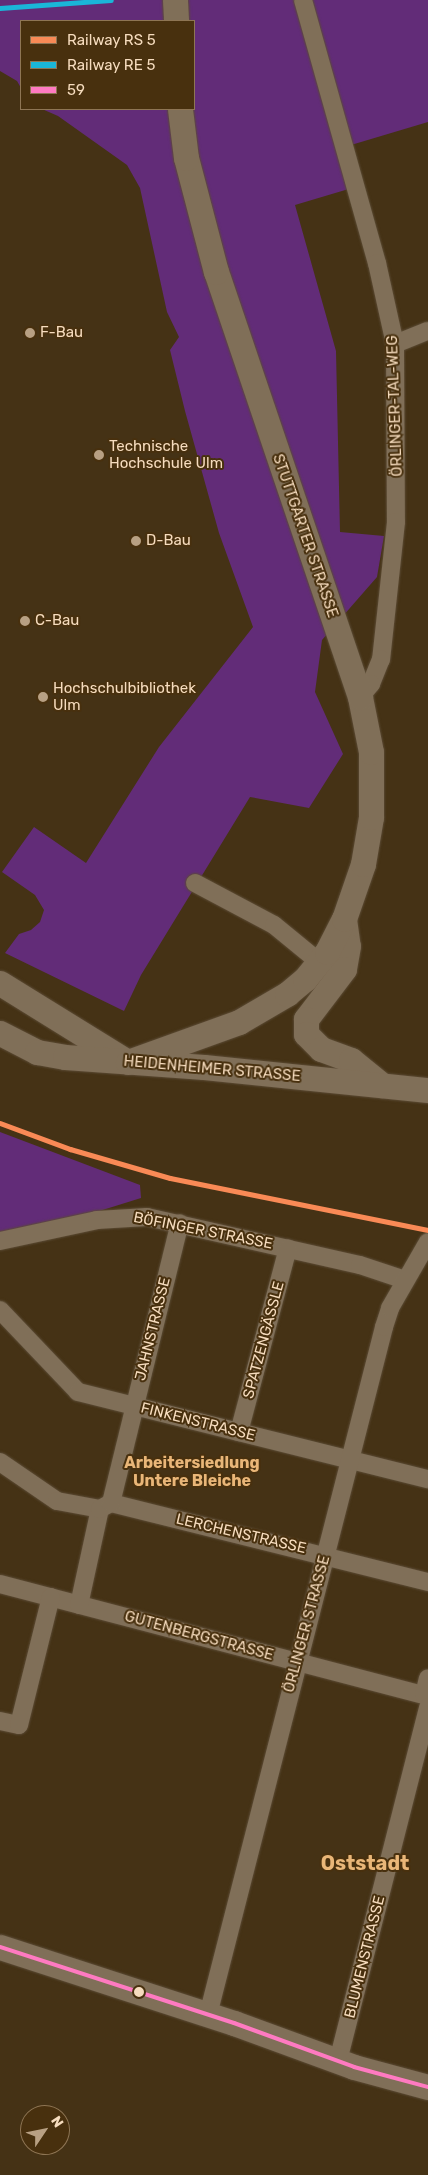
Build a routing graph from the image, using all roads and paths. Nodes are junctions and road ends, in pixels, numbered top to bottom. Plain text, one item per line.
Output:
1 (175, 0) edge
2 (302, 0) edge
3 (176, 20) edge
4 (180, 110) edge
5 (428, 331) edge
6 (395, 344) junction
7 (360, 696) junction
8 (195, 883) dead end
9 (344, 920) junction
10 (319, 962) junction
11 (0, 983) edge
12 (0, 1033) edge
13 (128, 1062) junction
14 (382, 1085) junction
15 (428, 1090) edge
16 (180, 1223) junction
17 (0, 1241) edge
18 (428, 1242) edge
19 (288, 1248) junction
20 (404, 1280) junction
21 (0, 1310) edge
22 (133, 1406) junction
23 (239, 1432) junction
24 (350, 1459) junction
25 (0, 1462) edge
26 (428, 1479) edge
27 (105, 1506) junction
28 (326, 1554) junction
29 (428, 1582) edge
30 (0, 1584) edge
31 (51, 1597) junction
32 (79, 1605) junction
33 (296, 1662) junction
34 (428, 1678) edge
35 (426, 1700) edge
36 (0, 1721) edge
37 (0, 1946) edge
38 (208, 2015) junction
39 (338, 2061) junction
40 (428, 2087) edge

1 - 3 main road
2 - 6 street, ÖRLINGER-TAL-WEG
4 - 7 main road, STUTTGARTER STRASSE
5 - 6 street
6 - 7 street, ÖRLINGER-TAL-WEG
7 - 9 main road, STUTTGARTER STRASSE
8 - 10 street
9 - 10 main road, STUTTGARTER STRASSE
9 - 14 main road
10 - 13 main road, STUTTGARTER STRASSE
11 - 13 main road
12 - 13 main road, HEIDENHEIMER STRASSE
13 - 14 main road, HEIDENHEIMER STRASSE
14 - 15 main road, HEIDENHEIMER STRASSE
16 - 17 street, BÖFINGER STRASSE
16 - 19 street, BÖFINGER STRASSE
16 - 22 street, JAHNSTRASSE
18 - 20 street, ÖRLINGER STRASSE
19 - 20 street, BÖFINGER STRASSE
19 - 23 street, SPATZENGÄSSLE
20 - 24 street, ÖRLINGER STRASSE
21 - 22 street, FINKENSTRASSE
22 - 23 street, FINKENSTRASSE
22 - 27 street, JAHNSTRASSE
23 - 24 street, FINKENSTRASSE
24 - 26 street, FINKENSTRASSE
24 - 28 street, ÖRLINGER STRASSE
25 - 27 street, LERCHENSTRASSE
27 - 28 street, LERCHENSTRASSE
27 - 32 street, JAHNSTRASSE
28 - 29 street, LERCHENSTRASSE
28 - 33 street, ÖRLINGER STRASSE
30 - 31 street, GUTENBERGSTRASSE
31 - 32 street, GUTENBERGSTRASSE
31 - 36 street
32 - 33 street, GUTENBERGSTRASSE
33 - 35 street, GUTENBERGSTRASSE
33 - 38 street, ÖRLINGER STRASSE
34 - 35 street, BLUMENSTRASSE
35 - 39 street, BLUMENSTRASSE
37 - 38 main road
38 - 39 main road
39 - 40 main road

